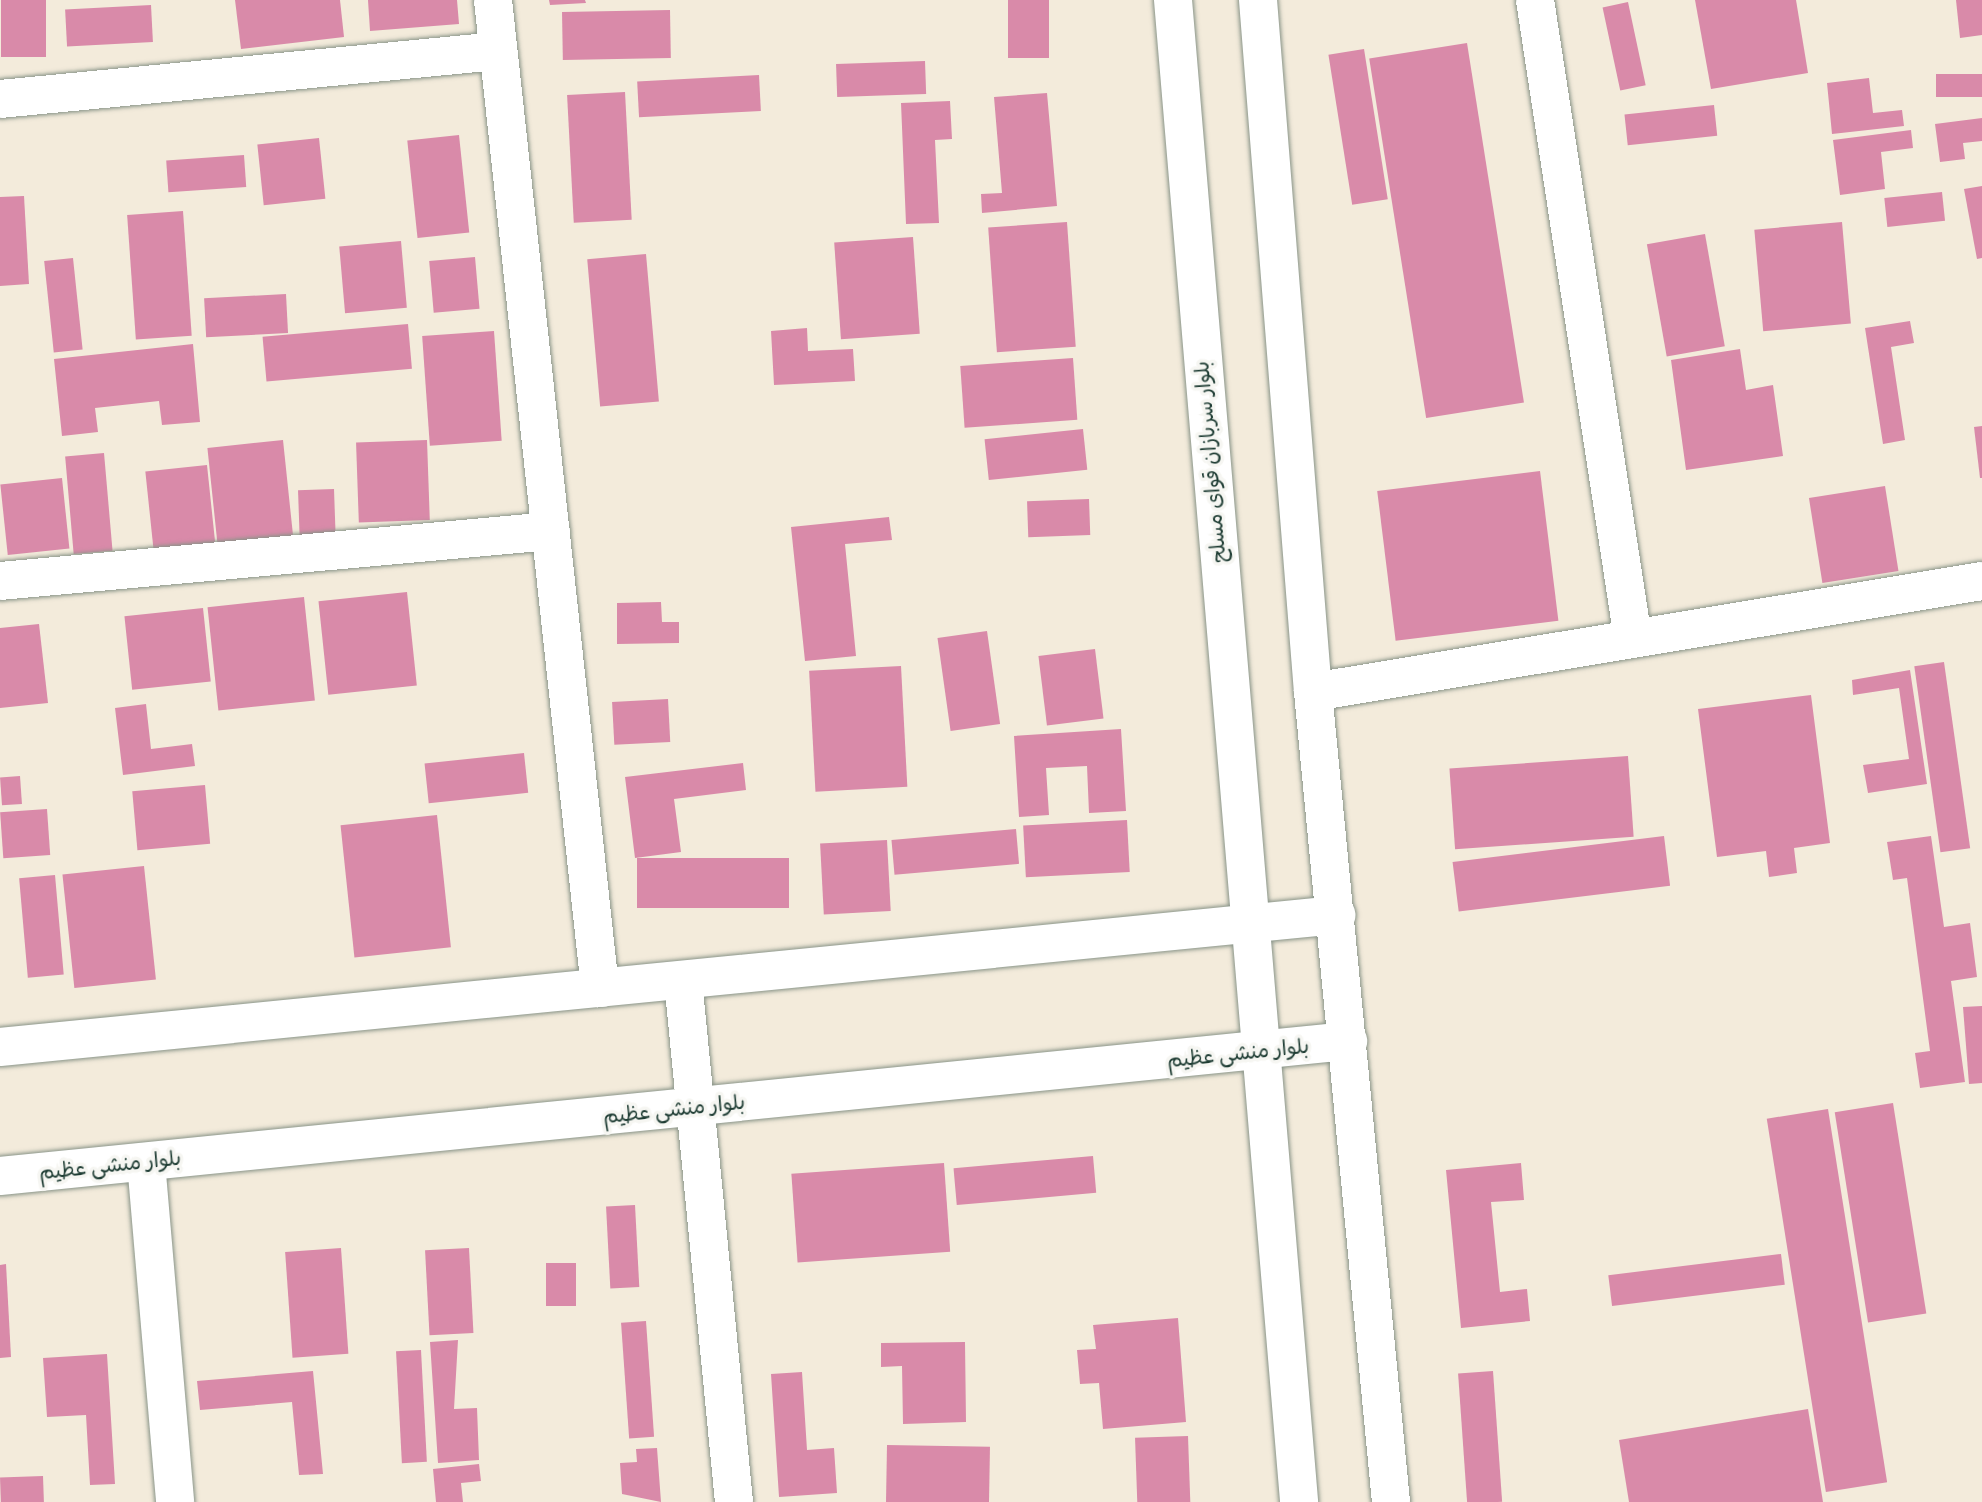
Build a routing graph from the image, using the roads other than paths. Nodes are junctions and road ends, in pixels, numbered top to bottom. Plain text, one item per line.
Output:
1 (493, 0) edge
2 (1173, 0) edge
3 (1258, 0) edge
4 (1535, 0) edge
5 (498, 51) junction
6 (0, 99) edge
7 (551, 531) junction
8 (0, 581) edge
9 (1982, 582) edge
10 (1633, 639) junction
11 (1313, 692) junction
12 (1336, 915) junction
13 (1246, 924) junction
14 (683, 980) junction
15 (600, 988) junction
16 (1348, 1041) junction
17 (0, 1047) edge
18 (1258, 1051) junction
19 (697, 1107) junction
20 (146, 1162) junction
21 (0, 1176) edge
22 (175, 1502) edge
23 (734, 1502) edge
24 (1299, 1502) edge
25 (1391, 1502) edge

1 - 5 main road
2 - 13 main road, بلوار سربازان قوای مسلح
3 - 11 main road
4 - 10 main road
5 - 6 main road
5 - 7 main road
7 - 8 main road
7 - 15 main road
9 - 10 main road
10 - 11 main road
11 - 12 main road
12 - 13 main road
12 - 16 main road
13 - 14 main road
13 - 18 main road, بلوار سربازان قوای مسلح
14 - 15 main road
14 - 19 main road
15 - 17 main road
16 - 18 main road, بلوار منشی عظیم
16 - 25 main road
18 - 19 main road, بلوار منشی عظیم
18 - 24 main road, بلوار سربازان قوای مسلح
19 - 20 main road, بلوار منشی عظیم
19 - 23 main road
20 - 21 main road, بلوار منشی عظیم
20 - 22 main road

